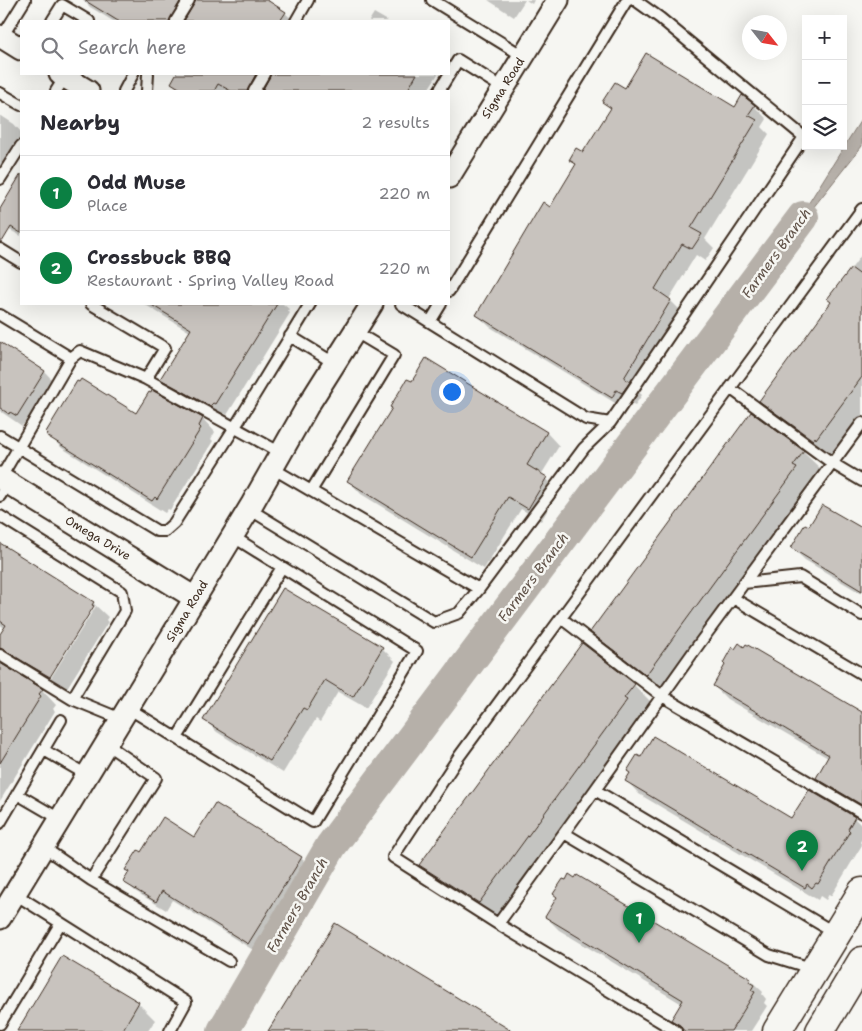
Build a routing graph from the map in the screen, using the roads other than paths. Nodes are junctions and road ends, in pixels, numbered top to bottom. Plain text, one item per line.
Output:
1 (25, 0) edge
2 (189, 0) edge
3 (308, 0) edge
4 (432, 0) edge
5 (558, 0) edge
6 (626, 0) edge
7 (634, 0) edge
8 (53, 20) edge
9 (87, 20) edge
10 (177, 20) edge
11 (297, 20) edge
12 (1, 36) edge
13 (20, 48) edge
14 (523, 56) junction
15 (450, 73) edge
16 (132, 75) edge
17 (148, 75) edge
18 (263, 75) edge
19 (449, 75) edge
20 (61, 81) edge
21 (503, 88) junction
22 (85, 90) edge
23 (125, 90) edge
24 (148, 90) edge
25 (255, 90) edge
26 (440, 90) edge
27 (0, 93) edge
28 (20, 105) edge
29 (20, 148) edge
30 (450, 175) edge
31 (0, 179) edge
32 (862, 209) edge
33 (0, 249) edge
34 (20, 261) edge
35 (450, 289) edge
36 (93, 305) edge
37 (309, 305) edge
38 (371, 305) edge
39 (403, 305) edge
40 (440, 305) edge
41 (0, 315) edge
42 (430, 322) junction
43 (354, 332) junction
44 (290, 336) junction
45 (71, 358) junction
46 (334, 363) junction
47 (146, 379) junction
48 (730, 388) junction
49 (610, 423) junction
50 (862, 423) edge
51 (235, 427) junction
52 (0, 436) edge
53 (18, 448) junction
54 (277, 460) junction
55 (832, 464) junction
56 (862, 481) edge
57 (2, 484) edge
58 (311, 491) junction
59 (249, 509) junction
60 (0, 516) edge
61 (232, 536) junction
62 (282, 568) junction
63 (744, 582) junction
64 (478, 589) junction
65 (196, 598) junction
66 (733, 598) junction
67 (862, 614) edge
68 (561, 618) junction
69 (0, 656) edge
70 (862, 674) edge
71 (662, 696) junction
72 (72, 699) junction
73 (125, 714) junction
74 (62, 720) dead end
75 (177, 738) junction
76 (106, 744) junction
77 (44, 750) junction
78 (87, 775) junction
79 (595, 790) junction
80 (17, 794) junction
81 (862, 813) edge
82 (60, 819) junction
83 (0, 823) edge
84 (564, 833) junction
85 (43, 847) junction
86 (91, 880) junction
87 (7, 889) edge
88 (862, 892) edge
89 (0, 918) edge
90 (60, 924) junction
91 (498, 924) junction
92 (836, 933) junction
93 (229, 961) dead end
94 (862, 961) edge
95 (814, 969) junction
96 (0, 1024) edge
97 (170, 1031) edge
98 (676, 1031) edge
99 (777, 1031) edge
100 (820, 1031) edge

1 - 12 lane
2 - 10 lane
3 - 11 lane
4 - 14 lane
5 - 14 street, Sigma Road
6 - 35 lane
7 - 49 lane
8 - 9 lane
12 - 13 street
14 - 21 street, Sigma Road
15 - 21 lane
16 - 23 lane
17 - 24 lane
18 - 25 lane
19 - 26 lane
20 - 22 street
21 - 30 street, Sigma Road
27 - 28 lane
29 - 31 lane
32 - 48 lane
33 - 34 lane
36 - 47 lane
37 - 44 lane
38 - 43 street, Sigma Road
39 - 42 lane
40 - 42 lane
41 - 45 lane
42 - 49 lane
43 - 46 street, Sigma Road
43 - 58 lane
44 - 46 lane
44 - 51 lane
45 - 47 lane
45 - 53 lane
46 - 54 street, Sigma Road
47 - 51 lane
48 - 55 lane
48 - 68 lane
49 - 64 lane
50 - 55 lane
51 - 53 lane
51 - 54 lane
52 - 53 lane
53 - 57 lane
54 - 58 lane
54 - 59 street, Sigma Road
55 - 56 lane
55 - 63 lane
57 - 65 street, Omega Drive
58 - 64 lane
59 - 61 street, Sigma Road
59 - 64 lane
60 - 72 lane
61 - 62 lane
61 - 65 street, Sigma Road
62 - 75 lane
62 - 75 lane
63 - 66 lane
63 - 67 lane
65 - 73 street, Sigma Road
66 - 70 lane
66 - 71 lane
68 - 71 lane
68 - 91 lane
69 - 72 lane
71 - 79 lane
71 - 81 lane
72 - 73 lane
73 - 75 lane
73 - 76 street, Sigma Road
74 - 77 lane
76 - 78 street, Sigma Road
76 - 86 lane
77 - 78 lane
77 - 80 lane
78 - 82 street, Sigma Road
79 - 84 lane
79 - 92 lane
80 - 82 lane
80 - 83 lane
82 - 85 street, Sigma Road
84 - 91 lane
84 - 95 lane
85 - 86 lane
85 - 87 street, Sigma Road
86 - 93 lane
87 - 89 street, Sigma Road
87 - 90 lane
88 - 92 main road
90 - 96 lane
90 - 97 lane
91 - 98 lane
92 - 95 main road
94 - 100 main road
95 - 99 main road

